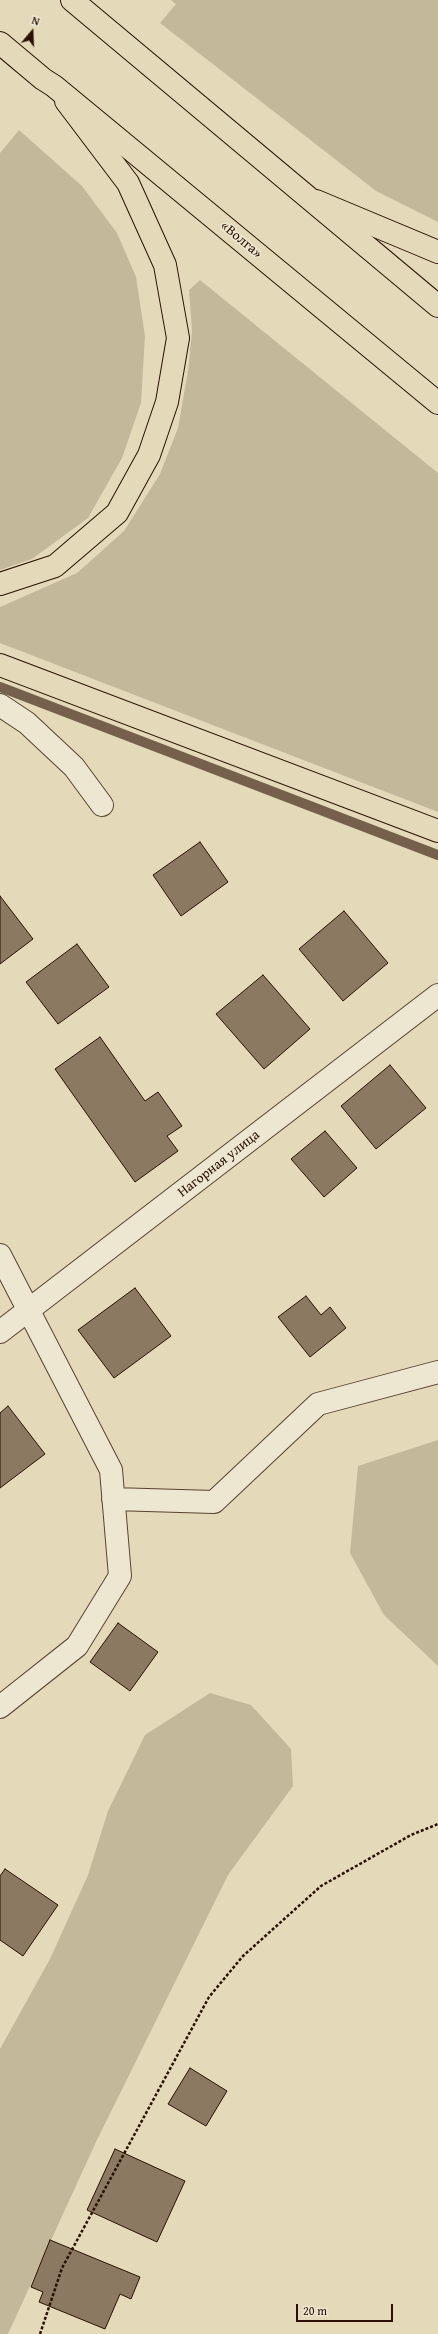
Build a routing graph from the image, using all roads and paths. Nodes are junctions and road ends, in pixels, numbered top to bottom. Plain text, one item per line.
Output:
1 (72, 0) edge
2 (0, 43) edge
3 (49, 82) junction
4 (306, 196) junction
5 (438, 252) edge
6 (438, 306) edge
7 (438, 403) edge
8 (0, 584) edge
9 (0, 664) edge
10 (0, 705) edge
11 (102, 805) dead end
12 (438, 831) edge
13 (438, 995) edge
14 (0, 1255) edge
15 (29, 1310) junction
16 (0, 1332) edge
17 (438, 1372) edge
18 (114, 1499) junction
19 (0, 1707) edge
20 (438, 1824) edge
21 (40, 2334) edge

1 - 4 main road
2 - 3 main road
3 - 7 main road, «Волга»
3 - 8 main road
4 - 5 main road
4 - 6 main road
9 - 12 main road
10 - 11 street
13 - 15 street, Нагорная улица
14 - 15 street
15 - 16 street, Нагорная улица
15 - 18 street
17 - 18 street
18 - 19 street
20 - 21 path

